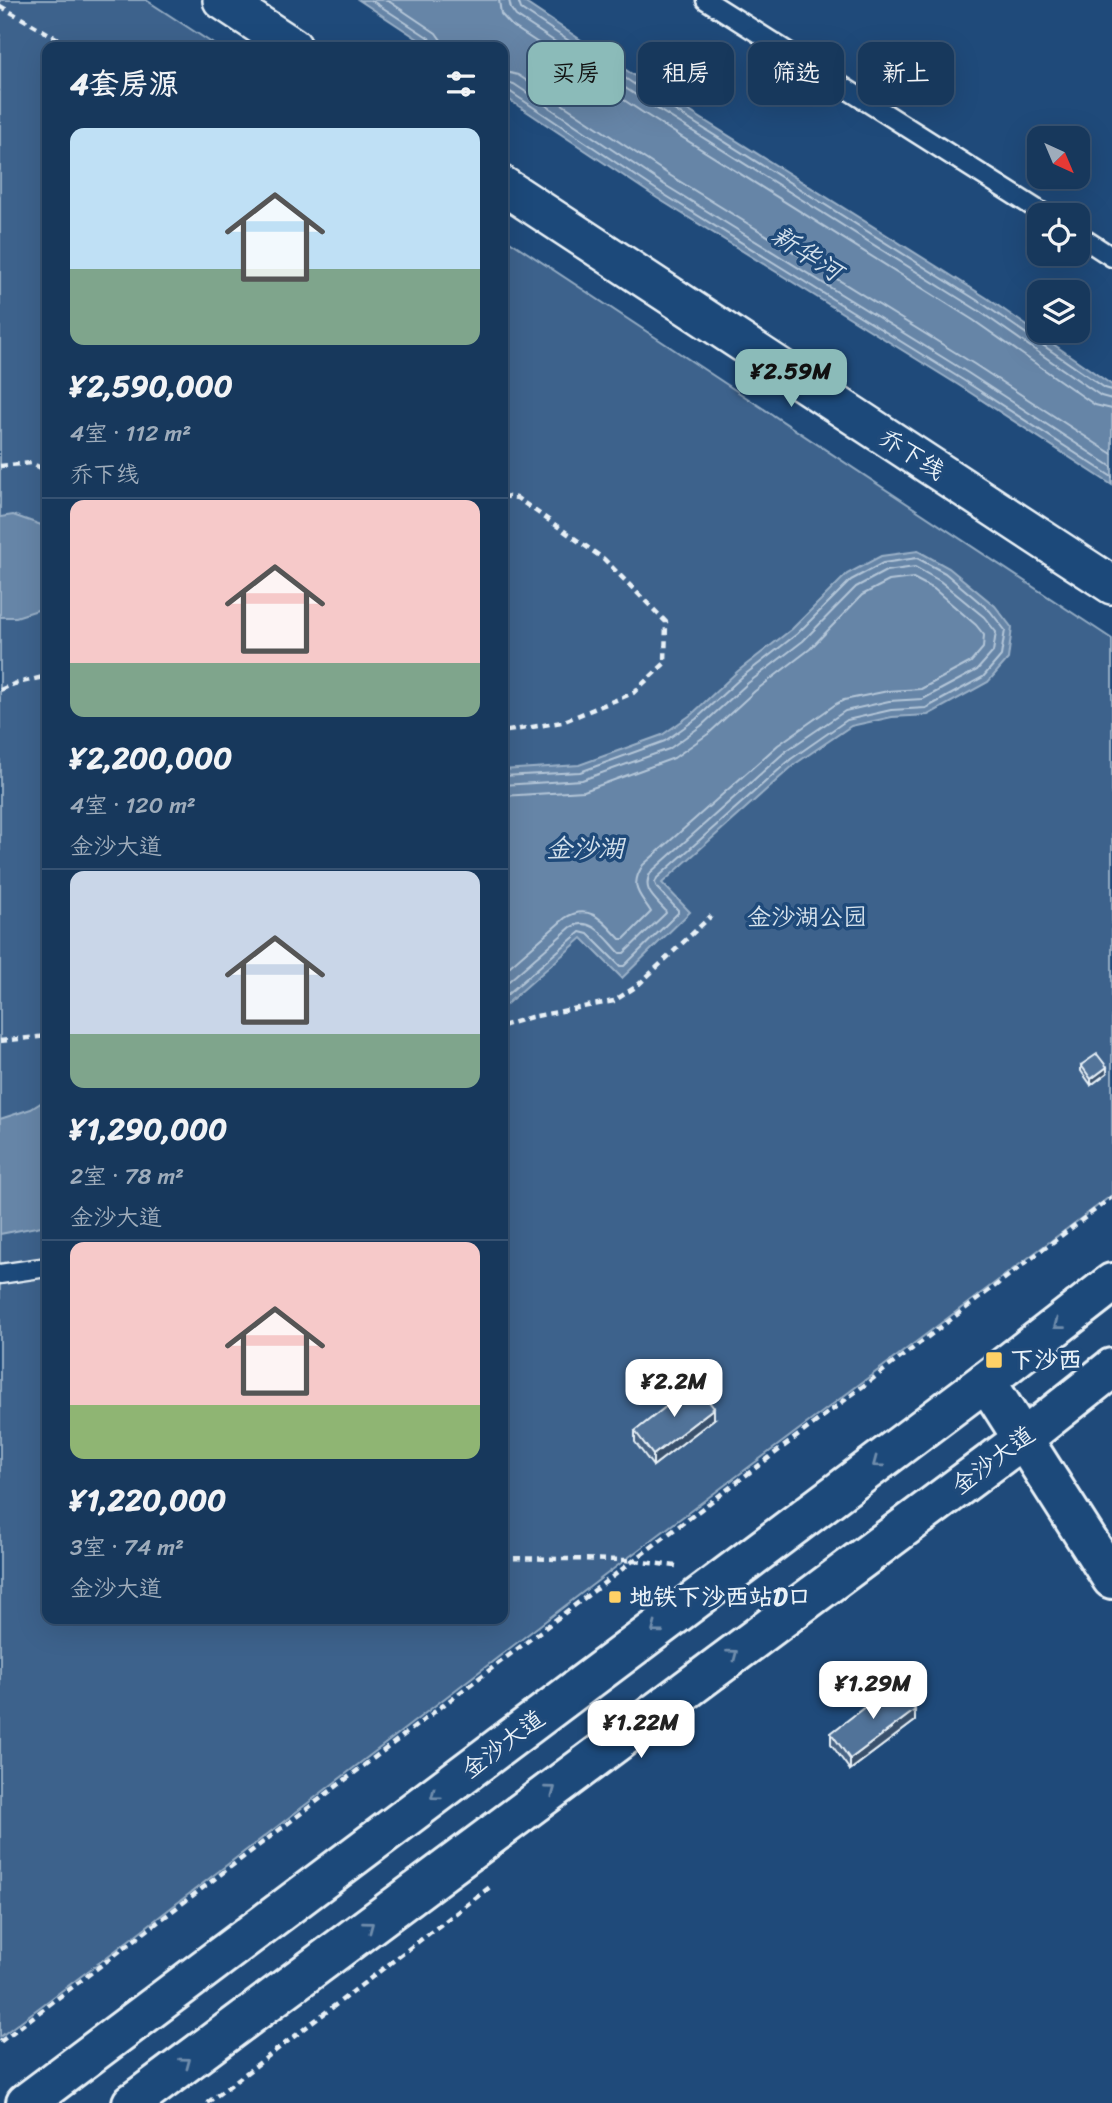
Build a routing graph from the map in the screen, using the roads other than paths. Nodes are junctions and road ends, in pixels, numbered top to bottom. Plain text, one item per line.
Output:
1 (222, 0) edge
2 (706, 0) edge
3 (285, 42) edge
4 (508, 189) edge
5 (1027, 203) edge
6 (1090, 243) edge
7 (1112, 257) edge
8 (1112, 585) edge
9 (42, 1268) edge
10 (0, 1274) edge
11 (1112, 1283) edge
12 (1112, 1368) edge
13 (986, 1381) junction
14 (1024, 1438) junction
15 (1112, 1579) edge
16 (26, 2103) edge
17 (132, 2103) edge

1 - 3 street
2 - 5 lane
4 - 8 street, 乔下线
6 - 7 lane
9 - 10 lane
11 -> 13 main road, 金沙大道
12 - 14 main road, 金沙大道
13 - 14 main road
13 -> 16 main road, 金沙大道
14 - 15 main road
17 -> 14 main road, 金沙大道

